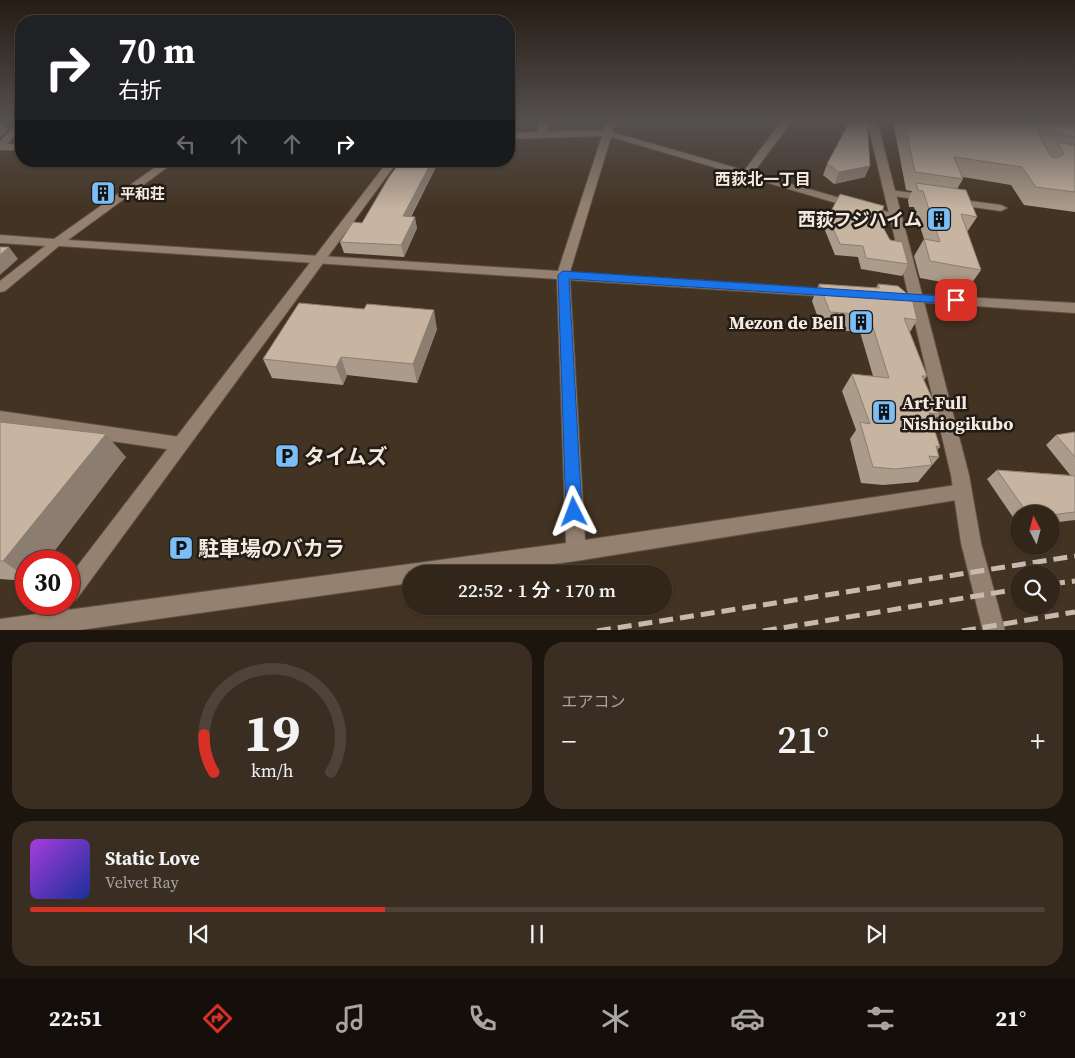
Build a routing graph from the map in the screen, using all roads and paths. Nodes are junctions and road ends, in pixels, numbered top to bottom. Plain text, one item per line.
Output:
1 (602, 150) edge
2 (666, 150) edge
3 (765, 150) edge
4 (879, 150) edge
5 (162, 167) edge
6 (389, 167) edge
7 (747, 174) junction
8 (890, 193) junction
9 (1001, 208) dead end
10 (895, 217) junction
11 (0, 239) edge
12 (56, 242) junction
13 (319, 259) junction
14 (563, 275) junction
15 (0, 288) edge
16 (845, 294) edge
17 (893, 297) edge
18 (915, 298) junction
19 (1075, 308) edge
20 (0, 418) edge
21 (180, 444) junction
22 (963, 492) junction
23 (576, 551) junction
24 (80, 578) edge
25 (53, 615) edge
26 (44, 627) edge
27 (0, 630) edge
28 (994, 630) edge

1 - 14 street
2 - 7 street
3 - 7 street
4 - 8 street
5 - 12 street
6 - 13 street
7 - 10 street
8 - 9 street
8 - 10 street
10 - 18 street
11 - 12 street
12 - 13 street
12 - 15 street
13 - 14 street
13 - 21 street
14 - 16 street
14 - 23 street
17 - 18 street
18 - 19 street
18 - 22 street
20 - 21 street
21 - 24 street
22 - 23 street
22 - 28 street
23 - 26 street
25 - 26 street
26 - 27 street

